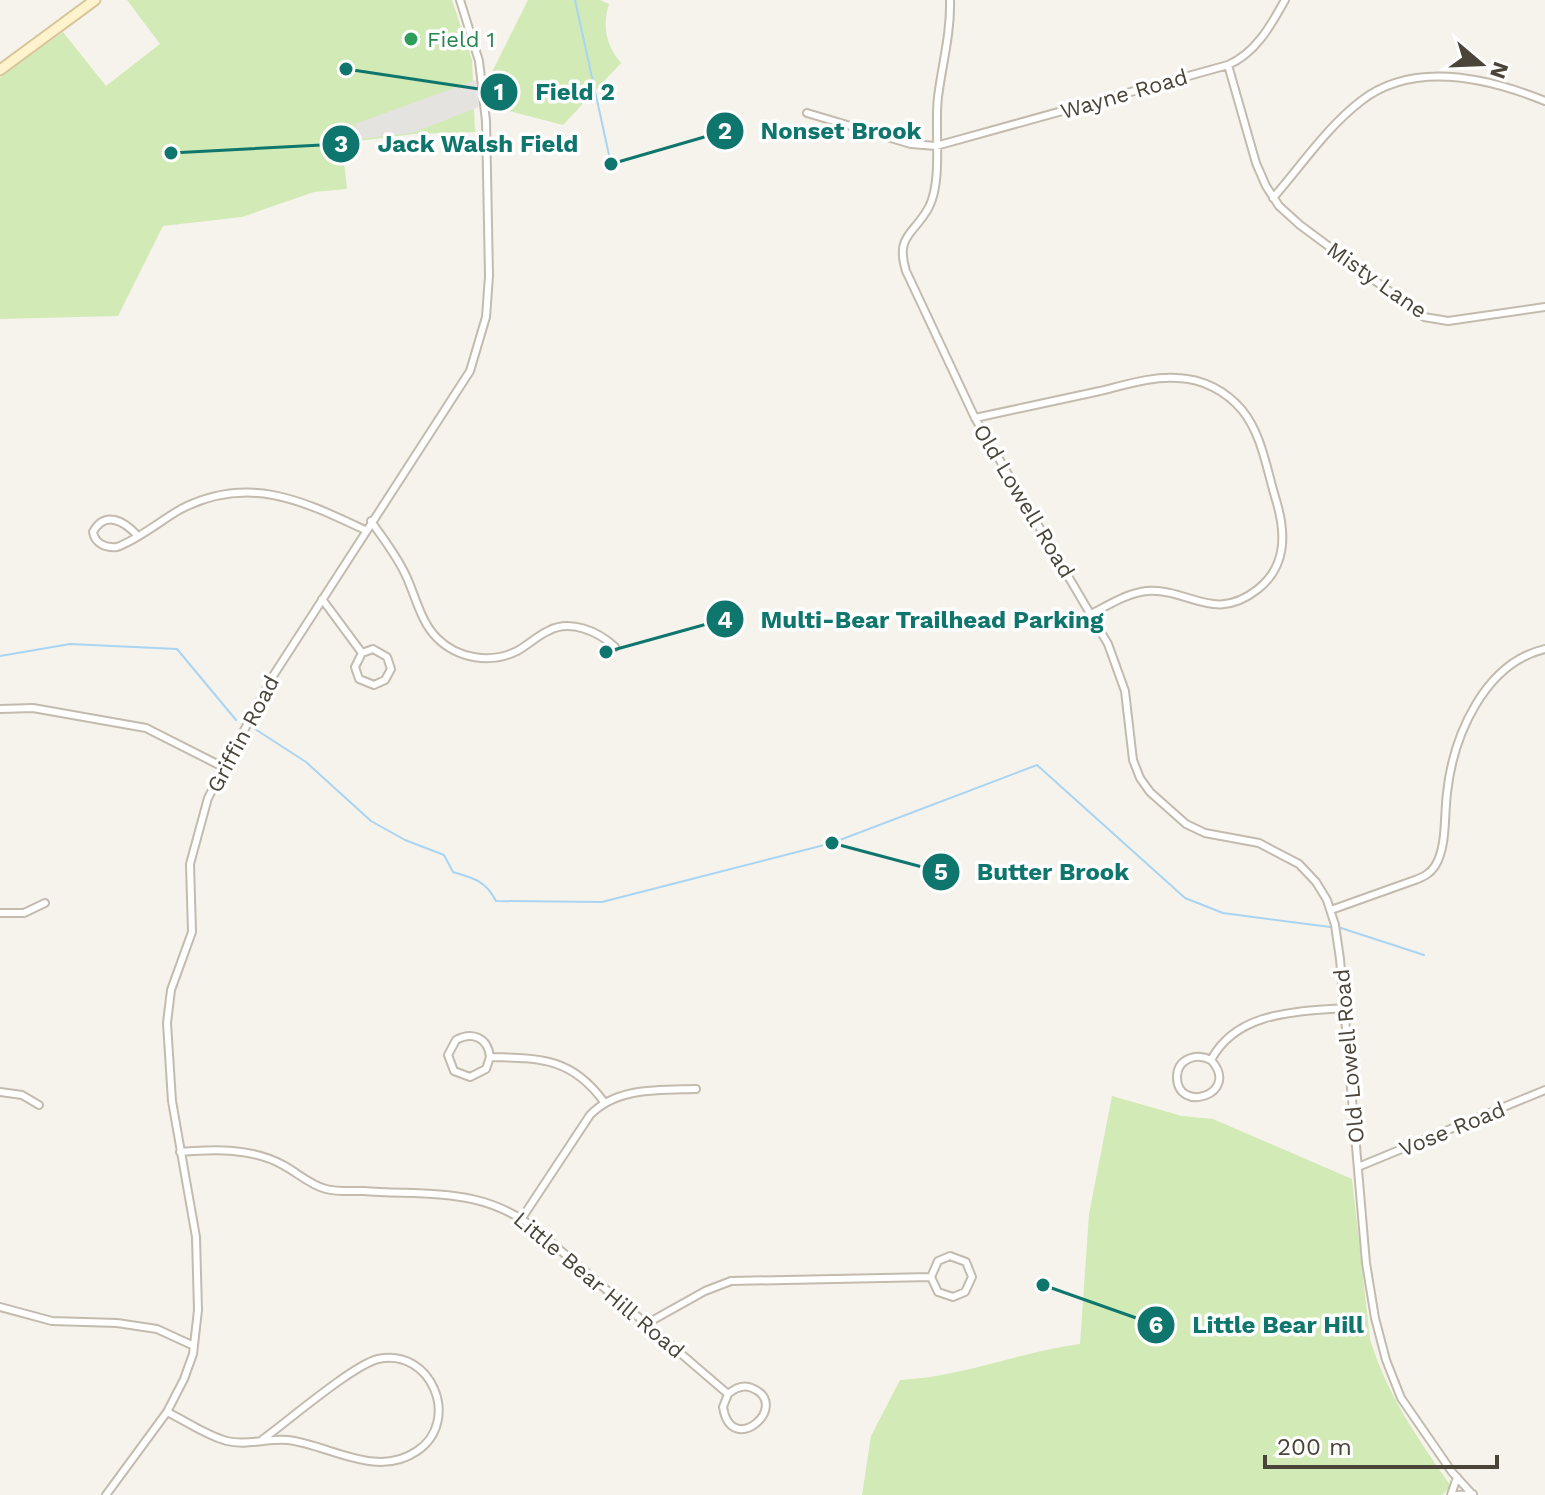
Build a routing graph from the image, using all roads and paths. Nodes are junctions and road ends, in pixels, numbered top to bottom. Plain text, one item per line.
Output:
1 (95, 0) edge
2 (460, 0) edge
3 (950, 0) edge
4 (1285, 0) edge
5 (1228, 65) junction
6 (0, 70) edge
7 (1545, 101) edge
8 (807, 113) dead end
9 (936, 146) junction
10 (1273, 198) junction
11 (1545, 307) edge
12 (975, 418) junction
13 (371, 521) junction
14 (365, 530) junction
15 (137, 535) junction
16 (322, 599) junction
17 (1091, 614) junction
18 (615, 647) dead end
19 (1545, 649) edge
20 (362, 653) junction
21 (0, 709) edge
22 (223, 767) junction
23 (45, 903) dead end
24 (1331, 910) junction
25 (0, 913) edge
26 (1345, 1008) junction
27 (490, 1057) junction
28 (1211, 1060) junction
29 (696, 1089) dead end
30 (1545, 1090) edge
31 (0, 1092) edge
32 (604, 1102) junction
33 (39, 1105) dead end
34 (180, 1152) junction
35 (1358, 1167) junction
36 (522, 1218) junction
37 (931, 1277) junction
38 (0, 1307) edge
39 (646, 1324) junction
40 (194, 1346) junction
41 (728, 1394) junction
42 (167, 1412) junction
43 (263, 1439) junction
44 (1457, 1477) junction
45 (106, 1495) edge
46 (1454, 1495) edge
47 (1473, 1495) edge

1 - 6 main road
2 - 13 street, Griffin Road
3 - 9 street, Old Lowell Road
4 - 5 street, Wayne Road
5 - 9 street, Wayne Road
5 - 10 street, Misty Lane
7 - 10 street
8 - 9 street
9 - 12 street, Old Lowell Road
10 - 11 street, Misty Lane
12 - 17 street, Old Lowell Road
12 - 17 street
13 - 14 street, Griffin Road
13 - 18 street
14 - 15 street
14 - 16 street, Griffin Road
15 - 15 street
16 - 20 street
16 - 22 street, Griffin Road
17 - 24 street, Old Lowell Road
19 - 24 street
20 - 20 street
21 - 22 street
22 - 34 street, Griffin Road
23 - 25 street
24 - 26 street, Old Lowell Road
26 - 28 street
26 - 35 street, Old Lowell Road
27 - 27 street
27 - 32 street
28 - 28 street
29 - 32 street
30 - 35 street, Vose Road
31 - 33 street
32 - 36 street
34 - 36 street, Little Bear Hill Road
34 - 40 street, Griffin Road
35 - 44 street, Old Lowell Road
36 - 39 street, Little Bear Hill Road
37 - 37 street
37 - 39 street
38 - 40 street
39 - 41 street, Little Bear Hill Road
40 - 42 street, Griffin Road
41 - 41 street
42 - 43 street
42 - 45 street, Griffin Road
43 - 43 street
44 - 46 street
44 - 47 street, Old Lowell Road
46 - 47 street

